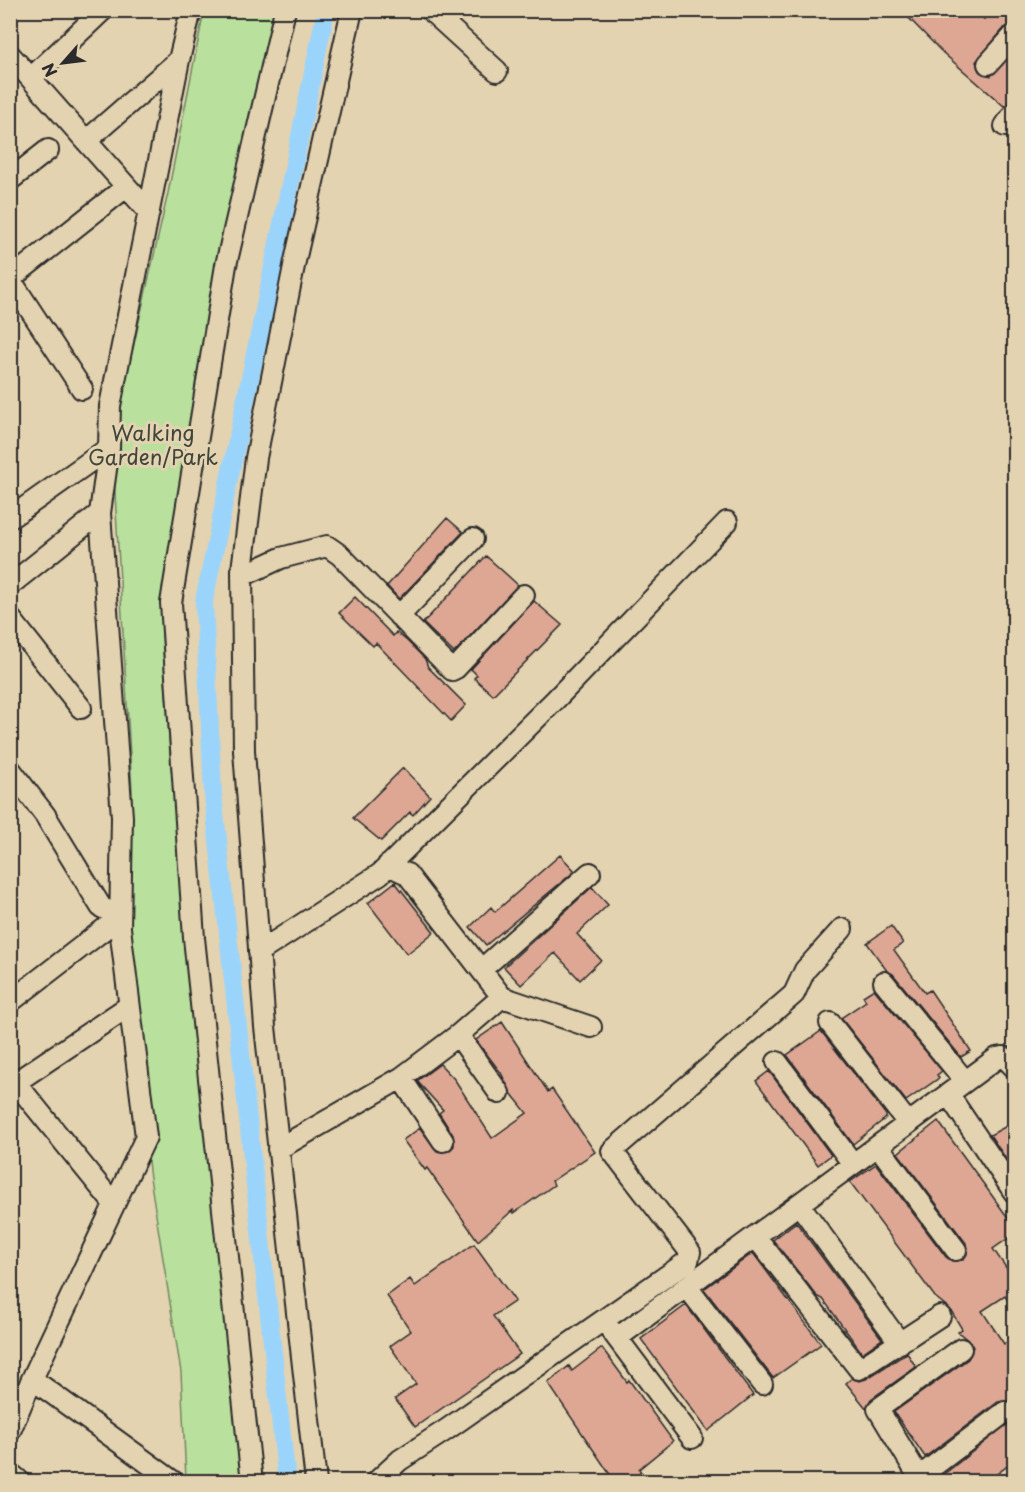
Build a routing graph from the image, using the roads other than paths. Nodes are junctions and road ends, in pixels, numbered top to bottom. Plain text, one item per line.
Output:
1 (103, 10) edge
2 (191, 10) edge
3 (285, 10) edge
4 (352, 10) edge
5 (429, 10) edge
6 (1014, 35) edge
7 (10, 55) edge
8 (178, 60) junction
9 (988, 63) dead end
10 (497, 71) dead end
11 (31, 78) junction
12 (86, 141) junction
13 (48, 150) dead end
14 (10, 180) edge
15 (126, 187) junction
16 (149, 212) junction
17 (82, 389) dead end
18 (108, 448) junction
19 (100, 513) junction
20 (10, 518) edge
21 (727, 522) dead end
22 (473, 539) dead end
23 (242, 576) junction
24 (10, 585) edge
25 (524, 594) dead end
26 (399, 616) junction
27 (10, 618) edge
28 (81, 708) dead end
29 (10, 769) edge
30 (388, 865) junction
31 (590, 873) dead end
32 (120, 917) junction
33 (842, 929) dead end
34 (259, 952) junction
35 (482, 969) junction
36 (884, 982) dead end
37 (502, 997) junction
38 (10, 1002) edge
39 (129, 1006) junction
40 (830, 1023) dead end
41 (591, 1027) dead end
42 (458, 1035) junction
43 (777, 1062) dead end
44 (1014, 1067) edge
45 (401, 1078) junction
46 (965, 1081) junction
47 (13, 1084) edge
48 (499, 1093) dead end
49 (948, 1094) junction
50 (908, 1123) junction
51 (443, 1141) dead end
52 (878, 1146) junction
53 (279, 1149) junction
54 (853, 1164) junction
55 (1014, 1192) edge
56 (114, 1204) junction
57 (799, 1204) junction
58 (755, 1236) junction
59 (956, 1250) dead end
60 (687, 1287) junction
61 (940, 1316) dead end
62 (603, 1320) junction
63 (617, 1338) junction
64 (900, 1343) junction
65 (961, 1349) dead end
66 (32, 1379) junction
67 (762, 1384) dead end
68 (1005, 1412) dead end
69 (10, 1431) edge
70 (693, 1438) dead end
71 (10, 1477) edge
72 (920, 1479) edge
73 (16, 1482) edge
74 (174, 1482) edge
75 (252, 1482) edge
76 (315, 1482) edge
77 (376, 1482) edge

1 - 11 street
2 - 8 street
3 - 75 street
4 - 23 street
5 - 10 street
6 - 9 street
7 - 11 street
8 - 12 street
8 - 16 street
11 - 12 street
12 - 15 street
13 - 14 street
15 - 16 street
15 - 17 street
16 - 18 street
18 - 19 street
18 - 20 street
19 - 24 street
19 - 32 street
21 - 30 street
22 - 26 street
23 - 26 street
23 - 34 street
25 - 26 street
27 - 28 street
29 - 32 street
30 - 34 street
30 - 35 street
31 - 35 street
32 - 38 street
32 - 39 street
33 - 62 street
34 - 53 street
35 - 37 street
36 - 46 street
37 - 41 street
37 - 42 street
39 - 47 street
39 - 56 street
40 - 50 street
42 - 45 street
42 - 48 street
43 - 54 street
44 - 46 street
45 - 51 street
45 - 53 street
46 - 49 street
47 - 56 street
49 - 50 street
49 - 55 street
50 - 52 street
52 - 54 street
52 - 59 street
53 - 76 street
54 - 57 street
56 - 66 street
57 - 58 street
57 - 64 street
58 - 60 street
58 - 64 street
60 - 63 street
60 - 67 street
61 - 64 street
62 - 63 street
62 - 77 street
63 - 70 street
65 - 72 street
66 - 69 street
66 - 74 street
68 - 72 street
71 - 73 main road

